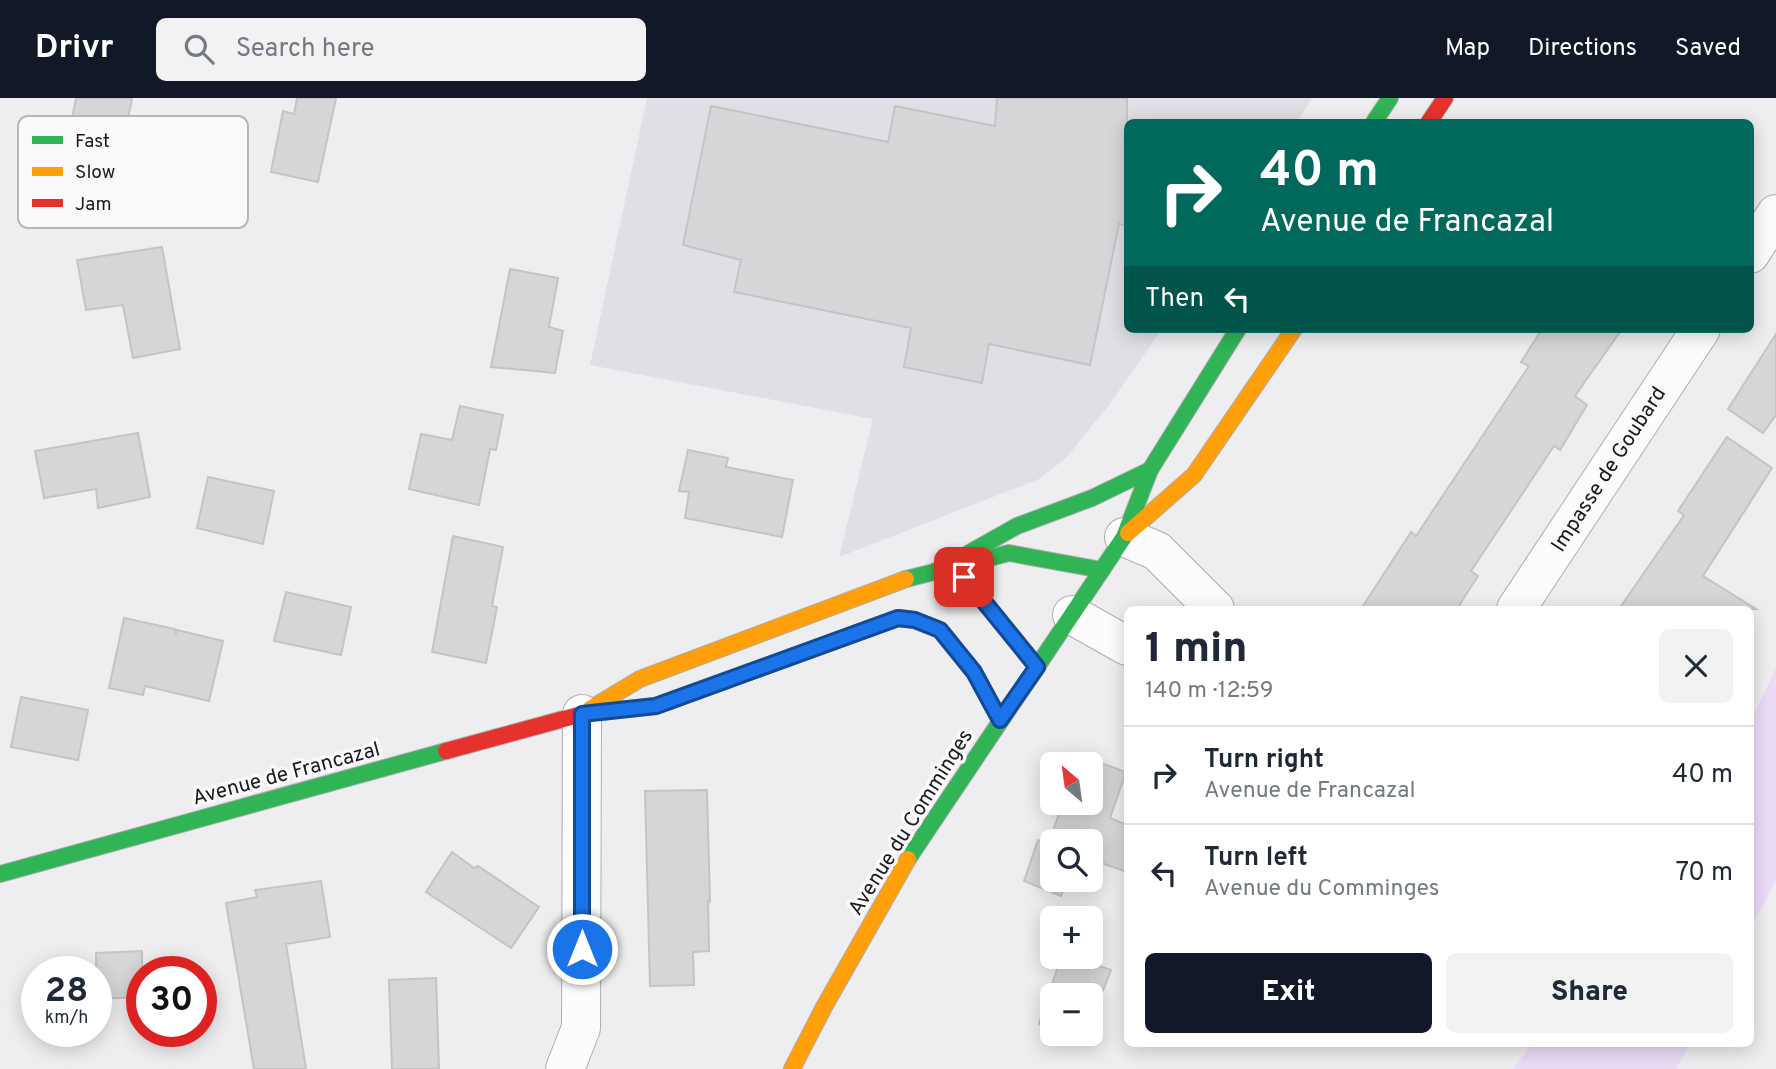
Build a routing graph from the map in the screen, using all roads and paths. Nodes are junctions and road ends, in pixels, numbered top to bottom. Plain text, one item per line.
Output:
1 (1390, 98) edge
2 (1445, 98) edge
3 (1376, 119) edge
4 (1431, 119) edge
5 (1776, 214) edge
6 (1754, 248) edge
7 (1236, 333) edge
8 (1291, 333) edge
9 (1697, 333) edge
10 (1150, 470) junction
11 (1124, 537) junction
12 (936, 570) junction
13 (1102, 570) junction
14 (1212, 606) edge
15 (1518, 606) edge
16 (1072, 615) junction
17 (1124, 644) edge
18 (1037, 667) junction
19 (582, 714) junction
20 (1000, 720) junction
21 (0, 874) edge
22 (565, 1069) edge
23 (792, 1069) edge

1 - 3 street
2 - 4 street
5 - 6 street
7 - 10 street, Avenue du Comminges
8 - 11 street, Avenue du Comminges
9 - 15 street, Impasse de Goubard
10 - 11 street, Avenue du Comminges
10 - 12 street, Avenue de Francazal
11 - 13 street, Avenue du Comminges
11 - 14 street
12 - 13 street, Avenue de Francazal
12 - 18 street
12 - 19 street, Avenue de Francazal
13 - 16 street, Avenue du Comminges
16 - 17 street
16 - 18 street, Avenue du Comminges
18 - 20 street, Avenue du Comminges
19 - 20 street, Avenue de Francazal
19 - 21 street, Avenue de Francazal
19 - 22 street
20 - 23 street, Avenue du Comminges

